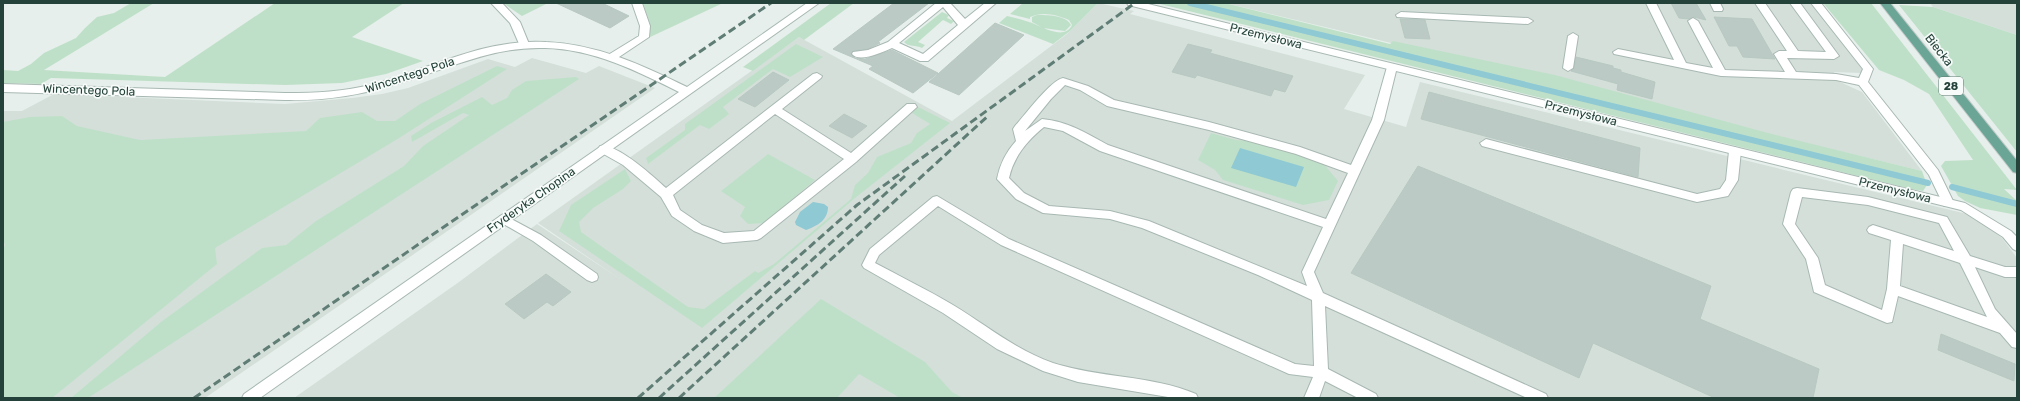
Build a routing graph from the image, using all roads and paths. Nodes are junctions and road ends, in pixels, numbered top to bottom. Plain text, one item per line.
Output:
1 (496, 3) edge
2 (637, 3) edge
3 (814, 3) edge
4 (943, 3) edge
5 (991, 3) edge
6 (1132, 3) edge
7 (1650, 3) edge
8 (1760, 3) edge
9 (1795, 3) edge
10 (1816, 3) edge
11 (1885, 3) edge
12 (1401, 15) dead end
13 (1528, 21) dead end
14 (1693, 21) dead end
15 (964, 25) junction
16 (1573, 36) dead end
17 (524, 44) junction
18 (892, 44) junction
19 (1618, 52) dead end
20 (857, 54) dead end
21 (1795, 54) junction
22 (612, 58) junction
23 (1682, 65) junction
24 (1392, 67) junction
25 (1568, 68) dead end
26 (1721, 73) junction
27 (817, 76) dead end
28 (1793, 76) junction
29 (1863, 82) junction
30 (3, 88) edge
31 (686, 91) junction
32 (911, 107) dead end
33 (775, 109) junction
34 (1022, 142) junction
35 (1486, 143) dead end
36 (604, 149) junction
37 (1734, 151) junction
38 (852, 159) junction
39 (2017, 169) edge
40 (1354, 171) junction
41 (666, 194) junction
42 (1948, 203) junction
43 (504, 219) junction
44 (1330, 225) junction
45 (1873, 230) dead end
46 (1897, 238) junction
47 (2017, 246) edge
48 (1965, 259) junction
49 (2017, 272) edge
50 (592, 277) dead end
51 (1893, 289) junction
52 (1318, 298) junction
53 (2005, 329) junction
54 (2017, 343) edge
55 (1321, 372) junction
56 (249, 398) edge
57 (1191, 398) edge
58 (1311, 398) edge
59 (1371, 398) edge
60 (1541, 398) edge

1 - 17 street
2 - 22 street
3 - 31 street, Fryderyka Chopina
4 - 15 street
4 - 18 street
5 - 15 street
6 - 24 street, Przemysłowa
7 - 23 street
8 - 21 street
9 - 21 street
10 - 29 street
11 - 39 main road, Biecka / 28
12 - 13 street
14 - 26 street
15 - 18 street
16 - 25 street
17 - 22 street, Wincentego Pola
17 - 30 street, Wincentego Pola
18 - 20 street
19 - 23 street
21 - 28 street
22 - 31 street, Wincentego Pola
23 - 26 street
24 - 37 street, Przemysłowa
24 - 40 street
26 - 28 street
27 - 33 street
28 - 29 street
29 - 42 street
31 - 36 street, Fryderyka Chopina
32 - 38 street
33 - 38 street
33 - 41 street
34 - 40 street
34 - 44 street
34 - 52 street
35 - 37 street
36 - 41 street
36 - 43 street, Fryderyka Chopina
37 - 42 street, Przemysłowa
38 - 41 street
40 - 44 street
42 - 47 street, Przemysłowa
43 - 50 street
43 - 56 street, Fryderyka Chopina
44 - 52 street
45 - 46 street
46 - 48 street
46 - 51 street
48 - 49 street
48 - 51 street
48 - 53 street
51 - 53 street
52 - 55 street
52 - 60 street
53 - 54 street
55 - 57 street
55 - 58 street
55 - 59 street

